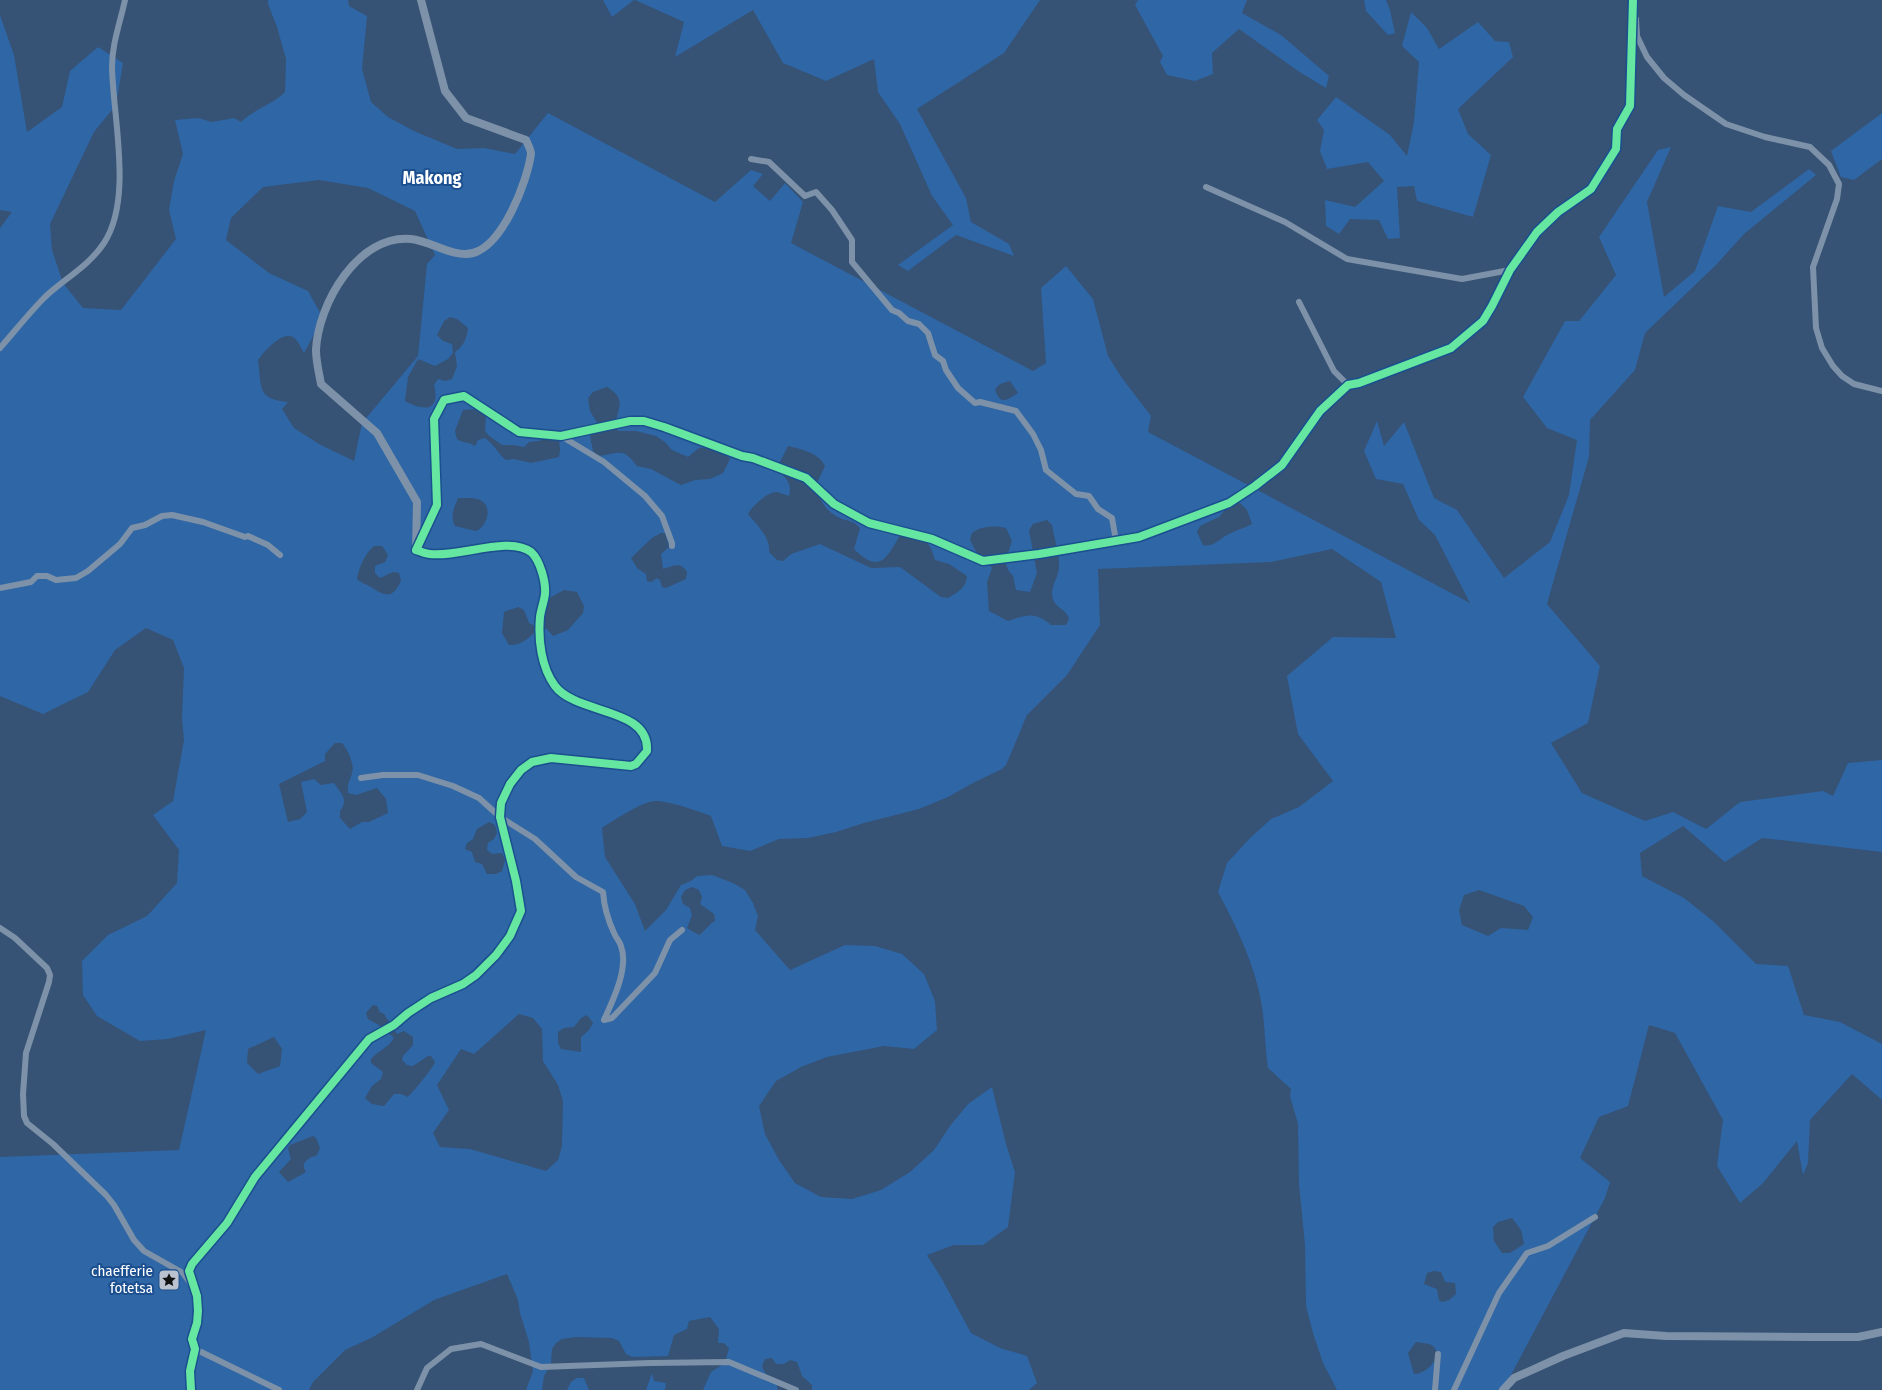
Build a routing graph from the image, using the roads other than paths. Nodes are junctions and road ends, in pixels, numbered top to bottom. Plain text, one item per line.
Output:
1 (125, 0) edge
2 (421, 0) edge
3 (1634, 0) edge
4 (751, 159) dead end
5 (1206, 187) dead end
6 (1510, 270) junction
7 (1299, 302) dead end
8 (0, 348) edge
9 (1348, 385) junction
10 (1882, 391) edge
11 (561, 436) junction
12 (1116, 541) junction
13 (672, 546) dead end
14 (416, 550) junction
15 (280, 555) dead end
16 (0, 588) edge
17 (361, 778) dead end
18 (500, 817) junction
19 (0, 928) edge
20 (682, 930) dead end
21 (1595, 1217) dead end
22 (197, 1296) junction
23 (1882, 1332) edge
24 (195, 1349) junction
25 (1438, 1354) dead end
26 (191, 1390) edge
27 (279, 1390) edge
28 (417, 1390) edge
29 (796, 1390) edge
30 (1435, 1390) edge
31 (1454, 1390) edge
32 (1503, 1390) edge

1 - 8 street
2 - 14 street
3 - 6 street
3 - 10 street
4 - 12 street
5 - 6 street
6 - 9 street
7 - 9 street
9 - 12 street
11 - 12 street
11 - 13 street
11 - 14 street
14 - 18 street
15 - 16 street
17 - 18 street
18 - 20 street
18 - 22 street
19 - 22 street
21 - 31 street
22 - 24 street
23 - 32 street
24 - 26 street
24 - 27 street
25 - 30 street
28 - 29 street

